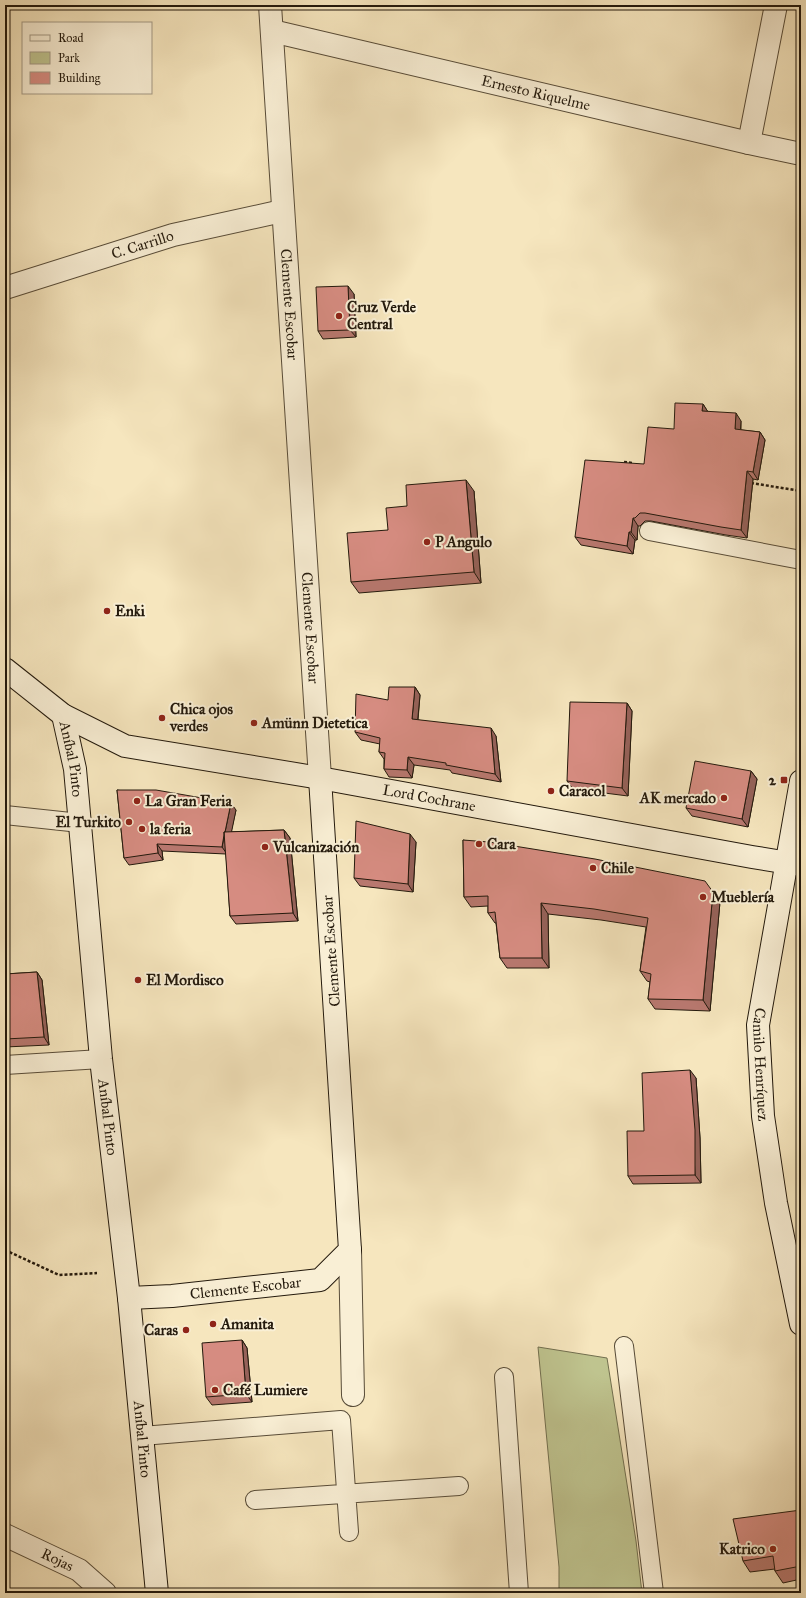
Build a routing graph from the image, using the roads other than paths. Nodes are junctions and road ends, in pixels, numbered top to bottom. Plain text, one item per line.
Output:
1 (270, 5) edge
2 (776, 5) edge
3 (272, 31) junction
4 (749, 143) junction
5 (801, 154) edge
6 (282, 211) junction
7 (5, 288) edge
8 (649, 532) dead end
9 (801, 560) edge
10 (5, 669) edge
11 (63, 715) junction
12 (320, 778) junction
13 (801, 780) edge
14 (5, 815) edge
15 (80, 823) junction
16 (794, 863) edge
17 (101, 1058) junction
18 (5, 1065) edge
19 (350, 1250) junction
20 (129, 1298) junction
21 (801, 1324) edge
22 (624, 1346) dead end
23 (504, 1377) dead end
24 (353, 1395) dead end
25 (142, 1436) junction
26 (459, 1486) dead end
27 (347, 1495) junction
28 (255, 1500) dead end
29 (349, 1532) dead end
30 (5, 1536) edge
31 (105, 1593) edge
32 (157, 1593) edge
33 (519, 1593) edge
34 (654, 1593) edge

1 - 3 street, Clemente Escobar
2 - 4 street
3 - 4 street, Ernesto Riquelme
3 - 6 street, Clemente Escobar
4 - 5 street, Ernesto Riquelme
6 - 7 street, C. Carrillo
6 - 12 street, Clemente Escobar
8 - 9 lane
10 - 11 street, Aníbal Pinto
11 - 12 street, Lord Cochrane
11 - 15 street, Aníbal Pinto
12 - 16 street, Lord Cochrane
12 - 19 street, Clemente Escobar
13 - 16 street, Camilo Henríquez
14 - 15 lane
15 - 17 street, Aníbal Pinto
16 - 21 street, Camilo Henríquez
17 - 18 lane
17 - 20 street, Aníbal Pinto
19 - 20 street, Clemente Escobar
19 - 24 street, Clemente Escobar
20 - 25 street, Aníbal Pinto
22 - 34 lane
23 - 33 lane
25 - 27 lane
25 - 32 street, Aníbal Pinto
26 - 27 lane
27 - 28 lane
27 - 29 lane
30 - 31 street, Rojas

